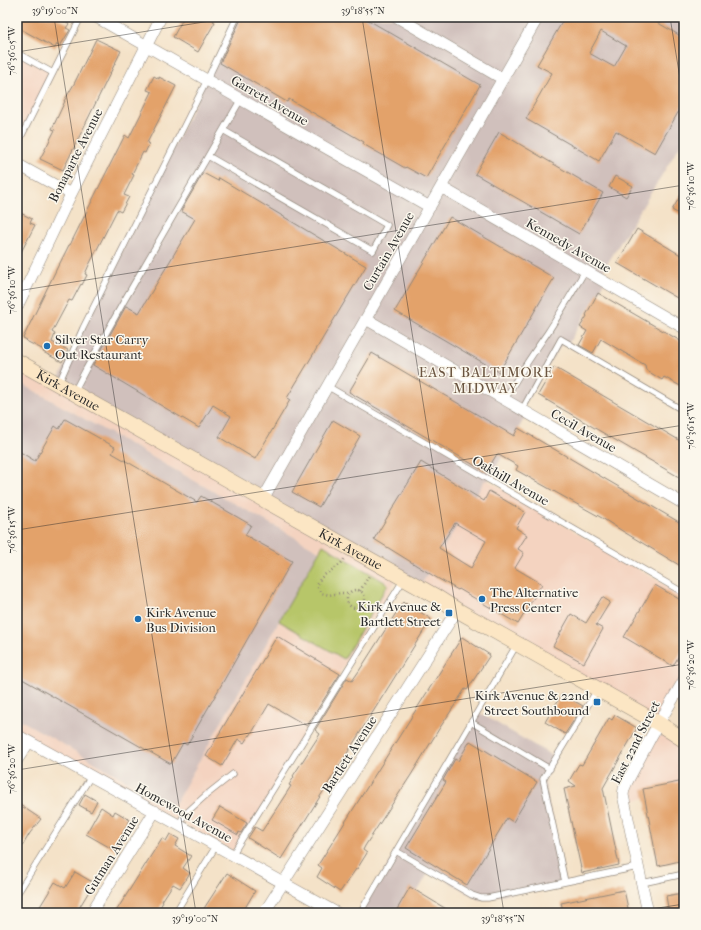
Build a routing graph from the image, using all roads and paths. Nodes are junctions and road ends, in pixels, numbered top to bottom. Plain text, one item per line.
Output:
1 (81, 17) edge
2 (96, 17) edge
3 (160, 17) edge
4 (237, 17) edge
5 (398, 17) edge
6 (538, 17) edge
7 (146, 46) junction
8 (17, 53) edge
9 (53, 74) junction
10 (503, 78) junction
11 (207, 80) junction
12 (241, 99) junction
13 (223, 130) junction
14 (17, 145) edge
15 (208, 156) junction
16 (17, 164) edge
17 (441, 187) junction
18 (71, 194) junction
19 (430, 207) junction
20 (585, 270) junction
21 (17, 307) edge
22 (366, 319) junction
23 (684, 328) edge
24 (17, 361) edge
25 (58, 384) junction
26 (327, 386) junction
27 (74, 392) junction
28 (505, 400) junction
29 (522, 410) junction
30 (684, 411) edge
31 (263, 499) junction
32 (684, 504) edge
33 (345, 556) dead end
34 (371, 572) dead end
35 (404, 578) junction
36 (360, 591) junction
37 (349, 593) junction
38 (684, 593) edge
39 (457, 610) junction
40 (517, 644) junction
41 (684, 680) edge
42 (597, 690) junction
43 (471, 722) junction
44 (658, 723) junction
45 (17, 735) edge
46 (684, 740) edge
47 (29, 742) junction
48 (17, 760) edge
49 (550, 769) junction
50 (233, 774) dead end
51 (91, 776) junction
52 (155, 811) junction
53 (179, 825) junction
54 (216, 846) junction
55 (396, 851) junction
56 (232, 855) junction
57 (638, 867) junction
58 (684, 874) edge
59 (565, 882) junction
60 (282, 883) junction
61 (642, 883) junction
62 (19, 891) dead end
63 (91, 913) edge
64 (175, 913) edge
65 (264, 913) edge
66 (337, 913) edge
67 (358, 913) edge
68 (648, 913) edge

1 - 9 lane
2 - 7 street, Garrett Avenue
3 - 7 street, Bonaparte Avenue
4 - 11 lane
5 - 10 street
6 - 10 street, Curtain Avenue
7 - 11 street, Garrett Avenue
7 - 18 street, Bonaparte Avenue
8 - 9 lane
9 - 14 lane
10 - 17 street, Curtain Avenue
11 - 12 street, Garrett Avenue
11 - 25 lane
12 - 13 lane
12 - 19 street, Garrett Avenue
13 - 15 lane
13 - 15 lane
15 - 27 lane
16 - 18 street
17 - 19 street, Curtain Avenue
17 - 20 street, Kennedy Avenue
18 - 21 street, Bonaparte Avenue
19 - 22 street, Curtain Avenue
20 - 23 street, Kennedy Avenue
20 - 28 lane
22 - 26 street, Curtain Avenue
22 - 28 street, Cecil Avenue
24 - 25 street, Kirk Avenue
25 - 27 street, Kirk Avenue
26 - 31 street, Curtain Avenue
26 - 38 lane, Oakhill Avenue
27 - 31 street, Kirk Avenue
28 - 29 street, Cecil Avenue
29 - 30 lane
29 - 32 street, Cecil Avenue
31 - 35 street, Kirk Avenue
33 - 37 path
34 - 36 path
35 - 39 street, Kirk Avenue
35 - 56 lane
36 - 37 path
36 - 37 path
39 - 40 street, Kirk Avenue
39 - 60 street, Bartlett Avenue
40 - 42 street, Kirk Avenue
40 - 43 lane
41 - 44 street, East 22nd Street
42 - 44 street, Kirk Avenue
42 - 49 lane
43 - 49 lane
43 - 55 lane
44 - 46 street, Kirk Avenue
44 - 57 street, East 22nd Street
45 - 47 street, Homewood Avenue
47 - 48 street
47 - 51 street, Homewood Avenue
49 - 59 lane
50 - 53 lane
51 - 52 street, Homewood Avenue
51 - 62 lane
52 - 53 street, Homewood Avenue
52 - 63 street, Gutman Avenue
53 - 54 street, Homewood Avenue
54 - 56 street, Homewood Avenue
54 - 64 lane
55 - 59 lane
55 - 67 lane
56 - 60 street, Homewood Avenue
57 - 59 lane
57 - 61 street, East 22nd Street
58 - 61 lane
60 - 65 street, Bartlett Avenue
60 - 66 street, Homewood Avenue
61 - 68 street, East 22nd Street

